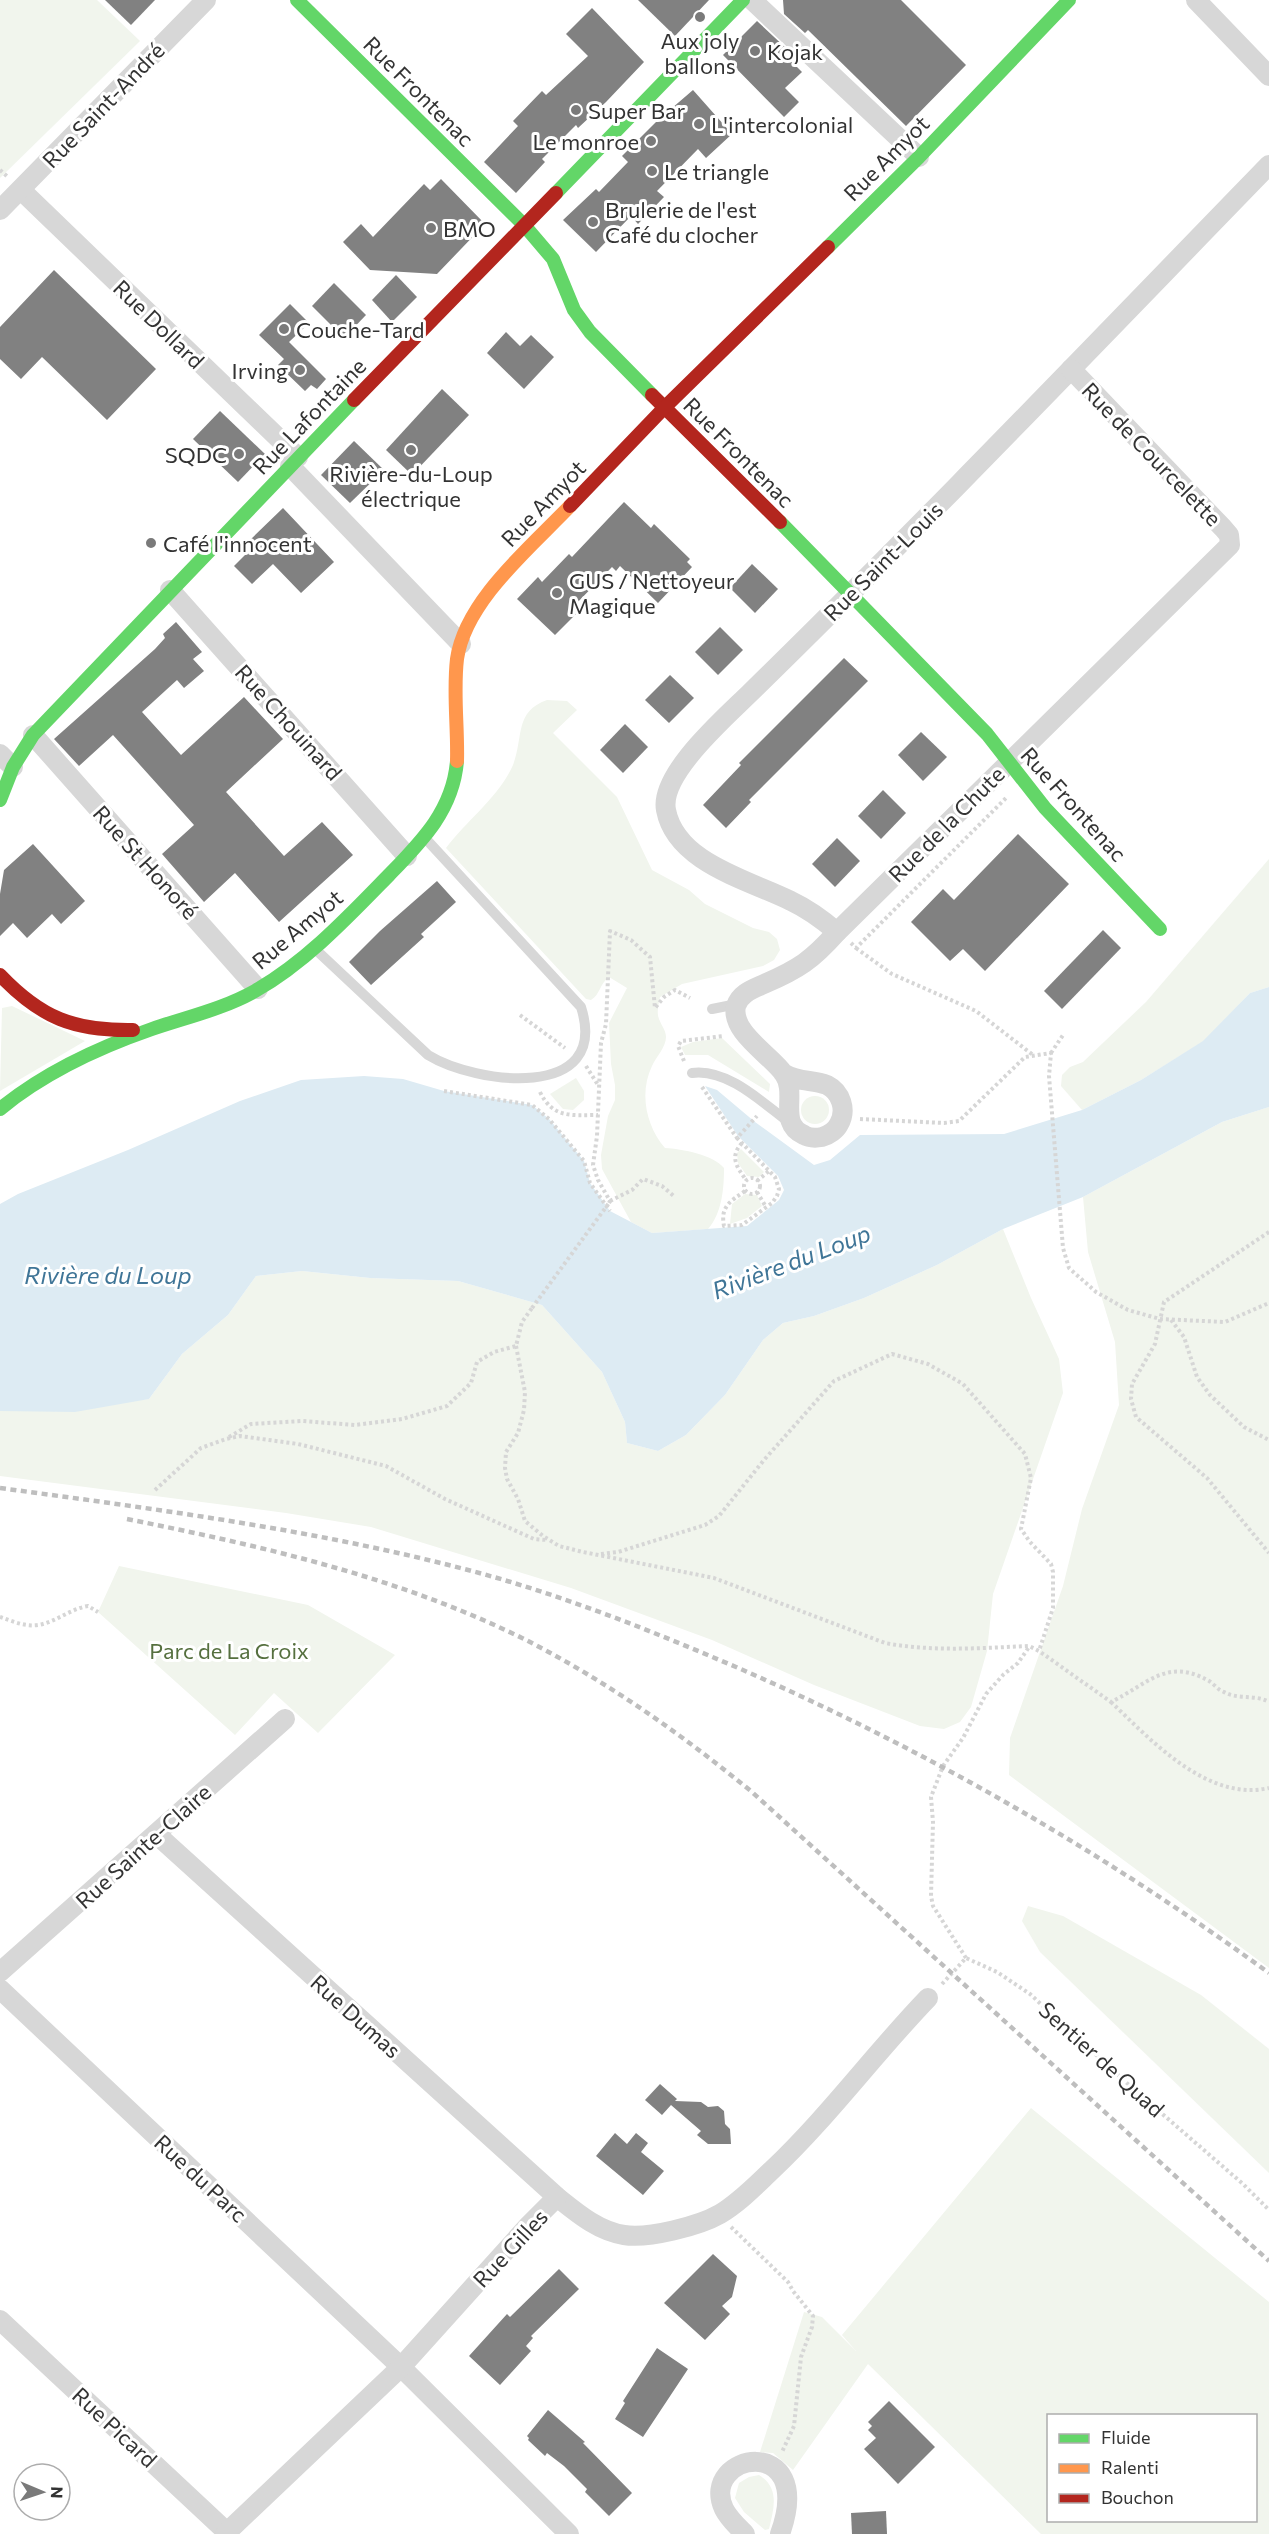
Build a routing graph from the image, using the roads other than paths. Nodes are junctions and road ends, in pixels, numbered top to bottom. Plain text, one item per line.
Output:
1 (206, 0) edge
2 (297, 0) edge
3 (744, 0) edge
4 (752, 0) edge
5 (1069, 0) edge
6 (1196, 0) edge
7 (1269, 76) edge
8 (919, 157) junction
9 (1269, 165) edge
10 (21, 190) junction
11 (0, 210) edge
12 (524, 225) junction
13 (1071, 369) junction
14 (664, 407) junction
15 (294, 462) junction
16 (1230, 540) joint
17 (170, 590) junction
18 (851, 594) junction
19 (461, 644) junction
20 (33, 735) junction
21 (4, 761) edge
22 (1008, 763) junction
23 (0, 800) edge
24 (424, 838) junction
25 (407, 856) junction
26 (1160, 929) dead end
27 (837, 932) junction
28 (313, 948) junction
29 (0, 975) edge
30 (258, 989) junction
31 (736, 1004) junction
32 (712, 1009) dead end
33 (152, 1029) junction
34 (692, 1073) dead end
35 (783, 1073) junction
36 (0, 1108) edge
37 (792, 1125) junction
38 (285, 1719) dead end
39 (156, 1834) junction
40 (0, 1972) edge
41 (0, 1989) edge
42 (928, 1998) road end
43 (557, 2197) junction
44 (0, 2320) edge
45 (401, 2367) junction
46 (227, 2533) edge
47 (569, 2534) edge
48 (745, 2534) edge
49 (780, 2534) edge

1 - 10 street, Rue Saint-André
2 - 12 main road, Rue Frontenac
3 - 12 main road, Rue Lafontaine
4 - 8 street
5 - 8 main road, Rue Amyot
6 - 7 street
8 - 14 main road, Rue Amyot
9 - 13 street, Rue Saint-Louis
10 - 11 street, Rue Saint-André
10 - 15 street, Rue Dollard
12 - 14 main road, Rue Frontenac
12 - 15 main road, Rue Lafontaine
13 - 16 street, Rue de Courcelette
13 - 18 street, Rue Saint-Louis
14 - 18 main road, Rue Frontenac
14 - 19 main road, Rue Amyot
15 - 17 main road, Rue Lafontaine
15 - 19 street, Rue Dollard
16 - 22 street, Rue de la Chute
17 - 20 main road, Rue Lafontaine
17 - 25 street, Rue Chouinard
18 - 22 main road, Rue Frontenac
18 - 27 street, Rue Saint-Louis
19 - 24 main road, Rue Amyot
20 - 21 main road, Rue Lafontaine
20 - 30 street, Rue St Honoré
21 - 23 main road, Rue Lafontaine
22 - 26 main road, Rue Frontenac
22 - 27 street, Rue de la Chute
24 - 25 main road, Rue Amyot
24 - 28 lane
25 - 28 main road, Rue Amyot
27 - 31 street, Rue de la Chute
28 - 30 main road, Rue Amyot
29 - 33 main road
30 - 33 main road, Rue Amyot
31 - 32 lane
31 - 35 street
33 - 36 main road, Rue Amyot
34 - 37 lane
35 - 37 street
35 - 37 street
38 - 39 street, Rue Sainte-Claire
39 - 40 street, Rue Sainte-Claire
39 - 43 street, Rue Dumas
41 - 45 street, Rue du Parc
42 - 43 street, Rue Gilles
43 - 45 street, Rue Gilles
44 - 46 street, Rue Picard
45 - 46 street, Rue Gilles
45 - 47 street, Rue du Parc
48 - 49 street

